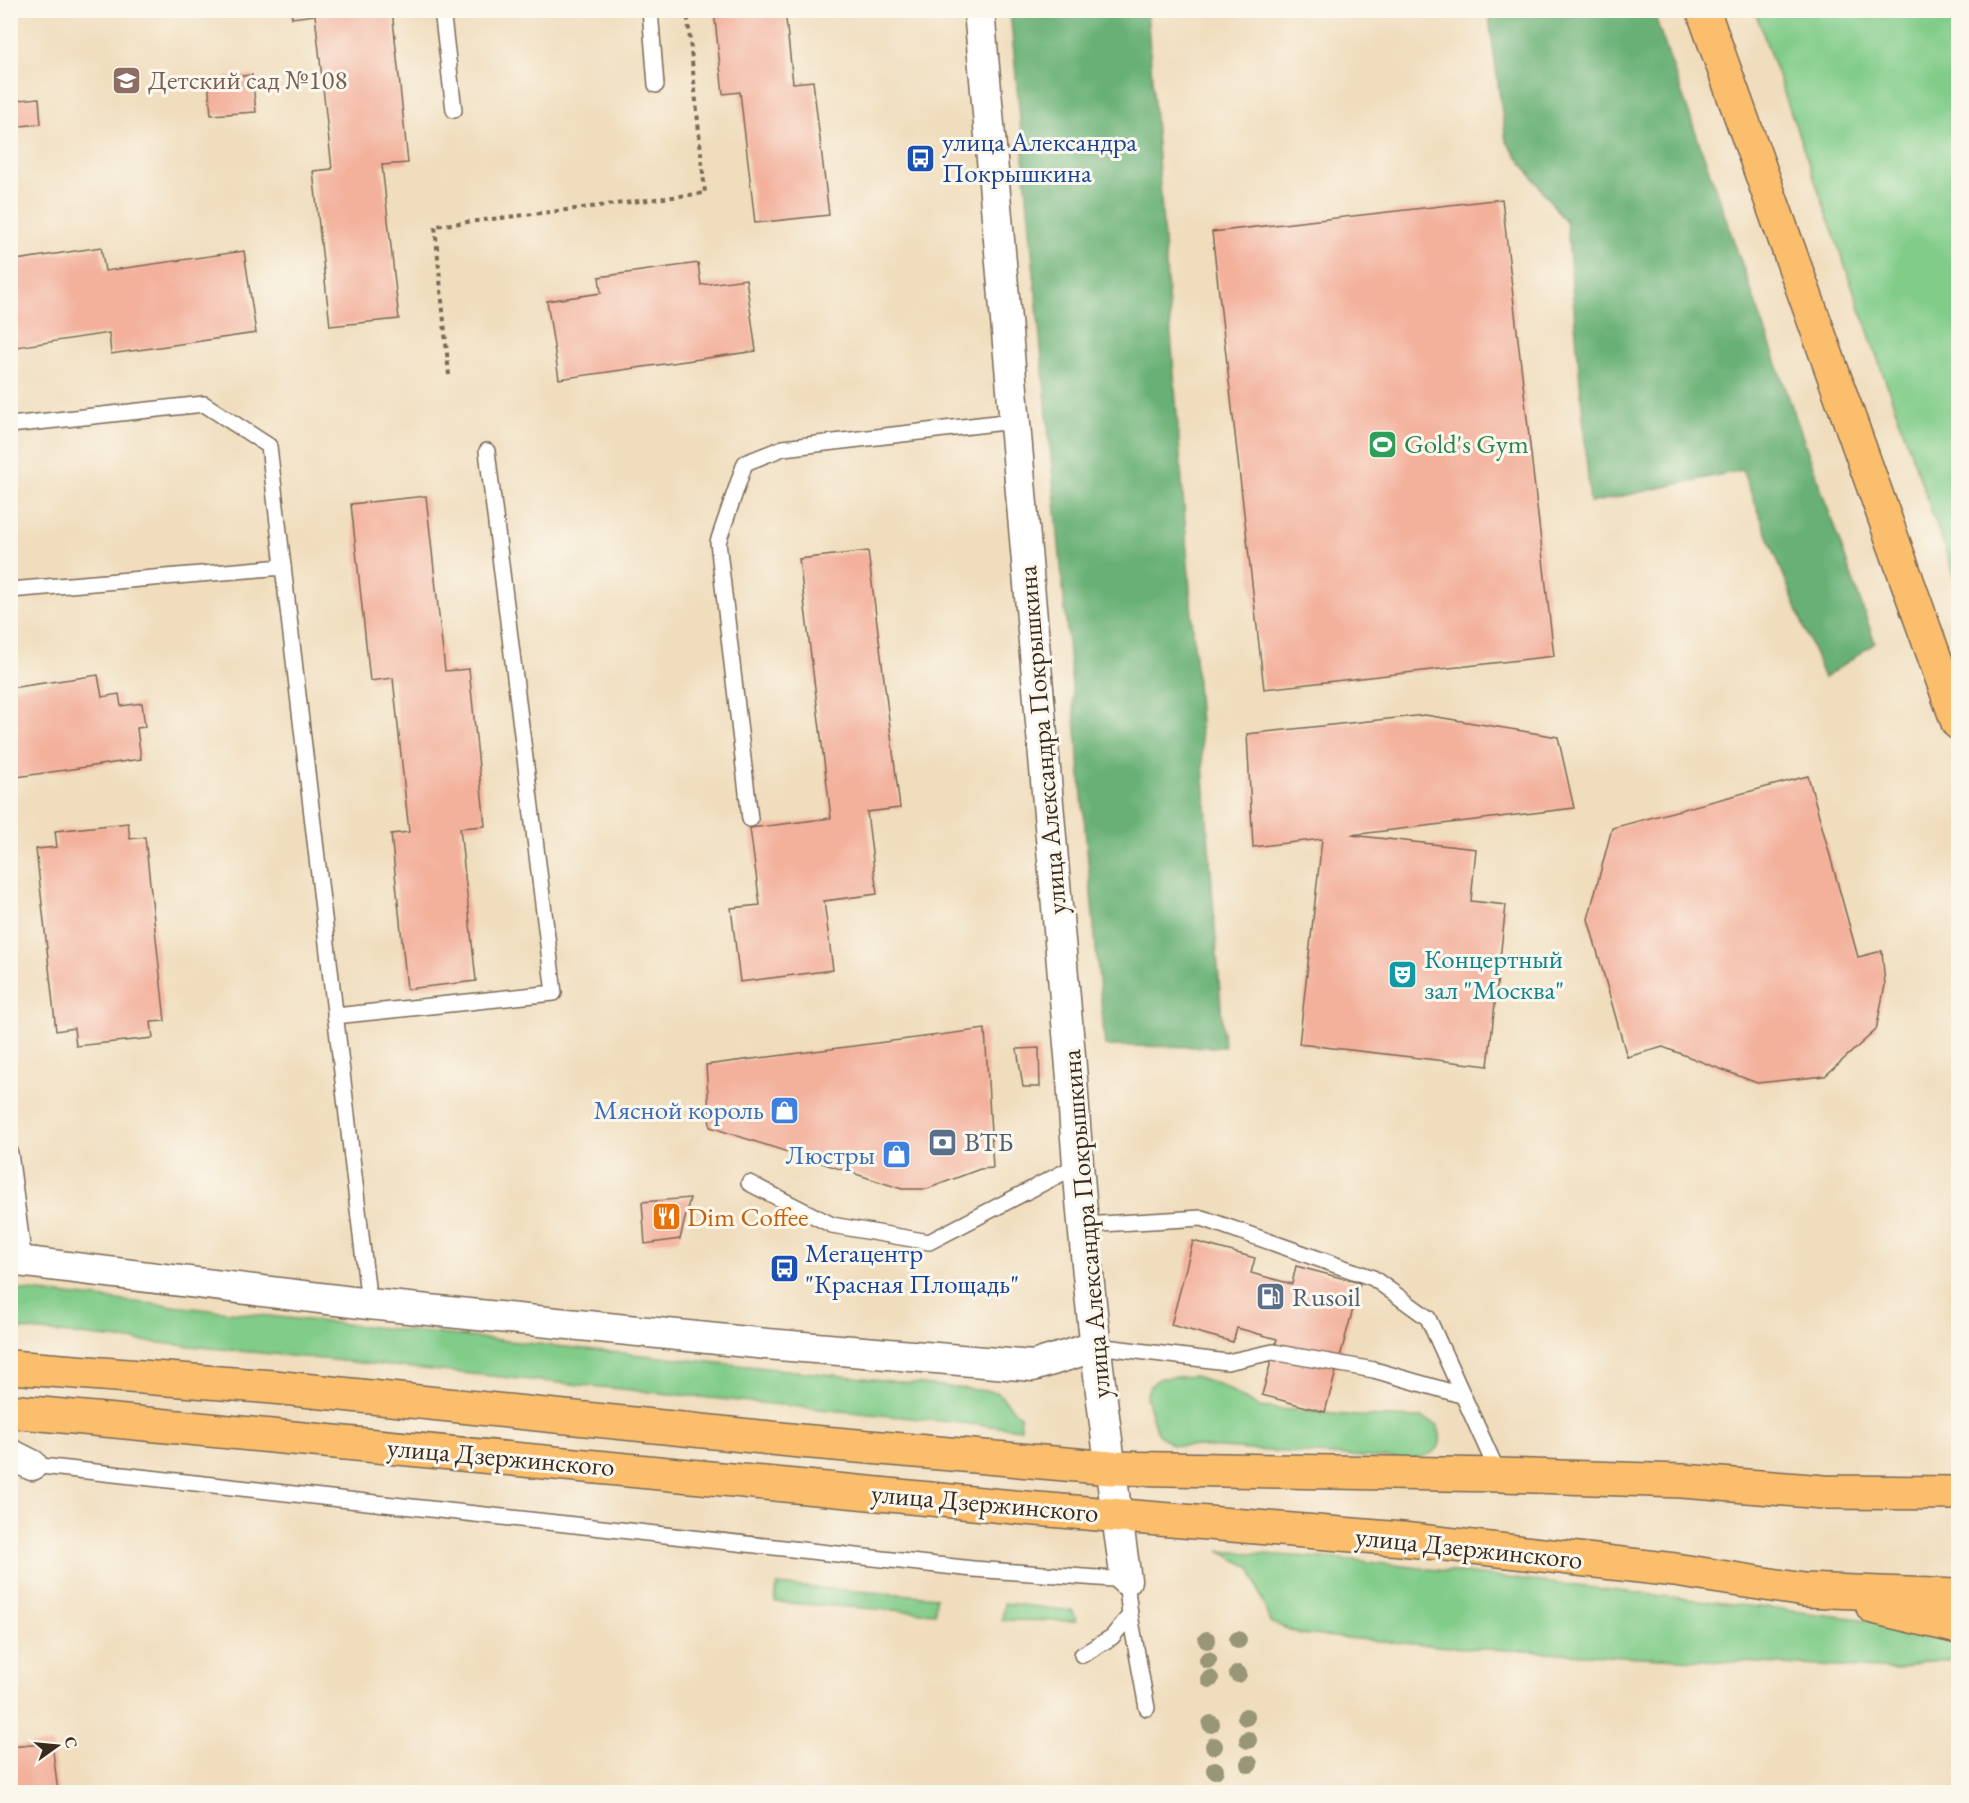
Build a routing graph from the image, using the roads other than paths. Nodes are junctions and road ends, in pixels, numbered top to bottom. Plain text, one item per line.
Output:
1 (442, 10) edge
2 (650, 10) edge
3 (979, 10) edge
4 (1703, 10) edge
5 (656, 85) dead end
6 (454, 110) dead end
7 (1014, 421) junction
8 (10, 425) edge
9 (487, 451) dead end
10 (283, 567) junction
11 (10, 590) edge
12 (1959, 723) edge
13 (750, 819) dead end
14 (335, 1016) junction
15 (10, 1153) edge
16 (1078, 1165) junction
17 (749, 1183) dead end
18 (1084, 1225) junction
19 (17, 1261) edge
20 (369, 1304) junction
21 (1097, 1346) junction
22 (10, 1367) edge
23 (1461, 1395) junction
24 (10, 1411) edge
25 (21, 1460) edge
26 (1111, 1468) junction
27 (1499, 1474) junction
28 (1959, 1481) edge
29 (1959, 1493) edge
30 (1903, 1494) junction
31 (1117, 1515) junction
32 (1126, 1580) junction
33 (1804, 1590) junction
34 (1959, 1596) edge
35 (1130, 1615) junction
36 (1959, 1627) edge
37 (1082, 1655) dead end
38 (1147, 1708) dead end

1 - 6 lane
2 - 5 lane
3 - 7 street, улица Александра Покрышкина
4 - 12 main road
7 - 13 lane
7 - 16 street, улица Александра Покрышкина
8 - 10 lane
9 - 14 lane
10 - 11 lane
10 - 14 lane
14 - 20 lane
15 - 19 lane
16 - 17 lane
16 - 18 street, улица Александра Покрышкина
18 - 21 street, улица Александра Покрышкина
18 - 23 lane
19 - 20 street
20 - 21 street
21 - 23 lane
21 - 26 street, улица Александра Покрышкина
22 - 26 main road, улица Дзержинского
23 - 27 lane
24 - 31 main road, улица Дзержинского
25 - 32 lane
26 - 27 main road, улица Дзержинского
26 - 31 street, улица Александра Покрышкина
27 - 30 main road, улица Дзержинского
28 - 30 main road
29 - 30 main road, улица Дзержинского
31 - 32 street, улица Александра Покрышкина
31 - 33 main road, улица Дзержинского
32 - 35 lane
33 - 34 main road, улица Дзержинского
33 - 36 main road
35 - 37 lane
35 - 38 lane

